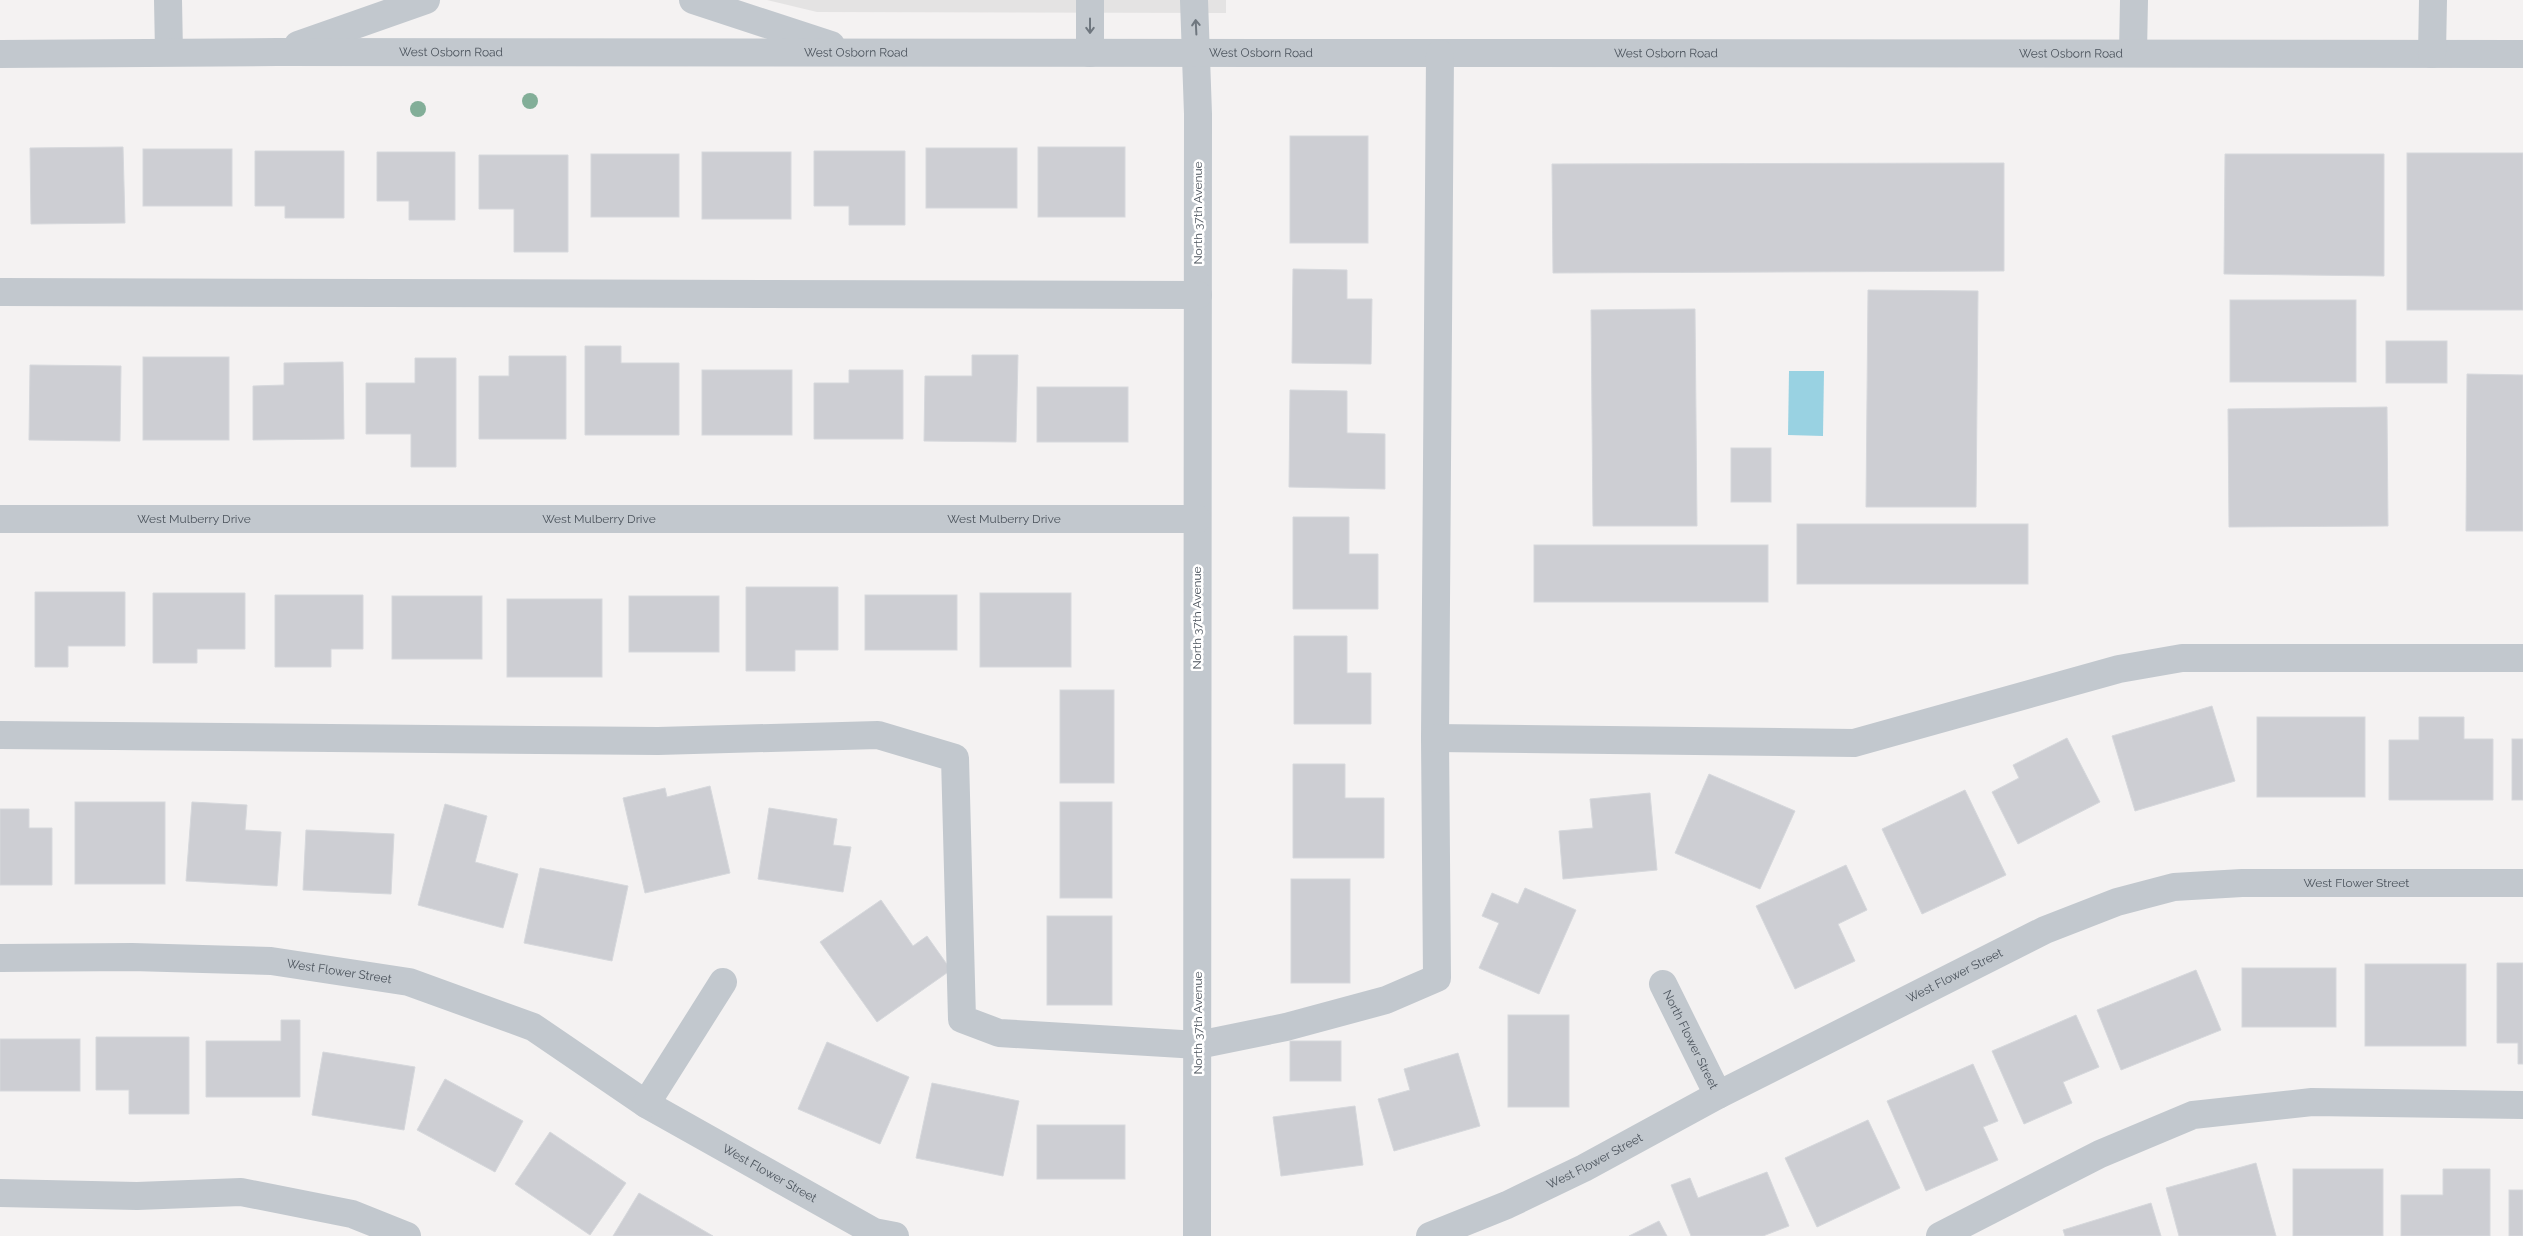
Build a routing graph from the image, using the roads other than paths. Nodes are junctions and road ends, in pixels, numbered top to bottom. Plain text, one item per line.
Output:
1 (168, 0) edge
2 (426, 0) edge
3 (693, 0) edge
4 (1090, 0) edge
5 (1194, 0) edge
6 (2134, 0) edge
7 (2433, 0) edge
8 (169, 52) junction
9 (277, 52) junction
10 (854, 52) junction
11 (1090, 52) junction
12 (1197, 53) junction
13 (2133, 53) junction
14 (0, 54) edge
15 (1440, 54) junction
16 (2432, 54) junction
17 (2523, 54) edge
18 (0, 292) edge
19 (1198, 295) junction
20 (0, 519) edge
21 (1197, 519) junction
22 (2523, 658) edge
23 (0, 735) edge
24 (1435, 738) junction
25 (2523, 883) edge
26 (0, 958) edge
27 (723, 982) dead end
28 (1663, 984) dead end
29 (1198, 1045) junction
30 (1718, 1096) junction
31 (646, 1104) junction
32 (2523, 1105) edge
33 (0, 1193) edge
34 (407, 1236) edge
35 (895, 1236) edge
36 (1197, 1236) edge
37 (1430, 1236) edge
38 (1940, 1236) edge

1 - 8 street
2 - 9 street
3 - 10 street
4 -> 11 street
12 -> 5 street, North 37th Avenue
6 - 13 street
7 - 16 street
8 - 9 street, West Osborn Road
8 - 14 street, West Osborn Road
9 - 10 street, West Osborn Road
10 - 11 street, West Osborn Road
11 - 12 street, West Osborn Road
12 - 15 street, West Osborn Road
12 - 19 street, North 37th Avenue
13 - 15 street, West Osborn Road
13 - 16 street, West Osborn Road
15 - 24 street
16 - 17 street, West Osborn Road
18 - 19 street
19 - 21 street, North 37th Avenue
20 - 21 street, West Mulberry Drive
21 - 29 street, North 37th Avenue
22 - 24 street
23 - 29 street
24 - 29 street
25 - 30 street, West Flower Street
26 - 31 street, West Flower Street
27 - 31 street
28 - 30 street, North Flower Street
29 - 36 street, North 37th Avenue
30 - 37 street, West Flower Street
31 - 35 street, West Flower Street
32 - 38 street
33 - 34 street

